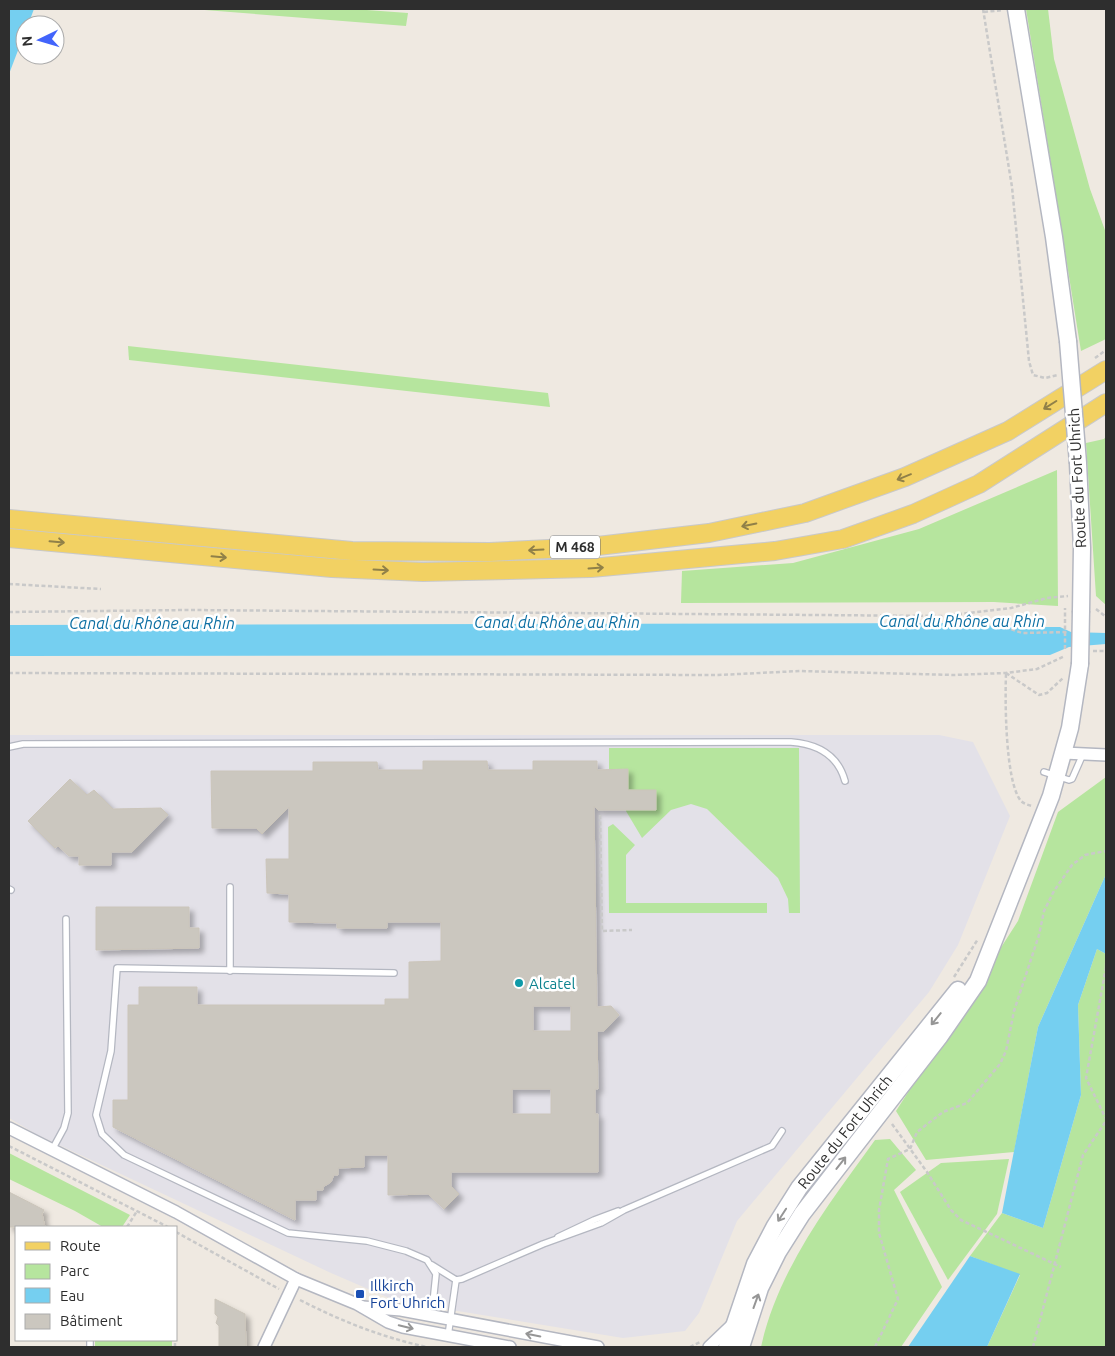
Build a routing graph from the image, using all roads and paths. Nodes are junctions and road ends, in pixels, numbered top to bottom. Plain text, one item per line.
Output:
1 (984, 10) edge
2 (1010, 10) edge
3 (1106, 350) edge
4 (1088, 363) dead end
5 (1106, 370) edge
6 (1054, 376) dead end
7 (1106, 403) edge
8 (9, 519) edge
9 (9, 538) edge
10 (9, 584) edge
11 (101, 588) dead end
12 (1076, 605) junction
13 (9, 612) edge
14 (1005, 627) dead end
15 (1071, 632) dead end
16 (1106, 651) edge
17 (1074, 657) junction
18 (1006, 673) junction
19 (9, 674) edge
20 (1063, 678) dead end
21 (9, 747) edge
22 (1064, 753) junction
23 (1083, 754) junction
24 (1106, 755) edge
25 (1050, 774) junction
26 (845, 781) dead end
27 (1032, 806) dead end
28 (600, 815) dead end
29 (1106, 851) edge
30 (230, 887) dead end
31 (66, 919) dead end
32 (632, 930) dead end
33 (996, 937) junction
34 (1106, 960) edge
35 (1106, 967) edge
36 (230, 971) junction
37 (394, 973) dead end
38 (1106, 1120) edge
39 (892, 1124) dead end
40 (9, 1128) edge
41 (782, 1131) dead end
42 (9, 1146) edge
43 (910, 1148) junction
44 (52, 1150) junction
45 (137, 1211) junction
46 (128, 1226) edge
47 (166, 1226) edge
48 (178, 1233) edge
49 (432, 1264) junction
50 (1056, 1265) junction
51 (1061, 1267) dead end
52 (296, 1279) junction
53 (456, 1280) junction
54 (280, 1290) dead end
55 (296, 1298) dead end
56 (433, 1303) dead end
57 (363, 1306) junction
58 (450, 1319) junction
59 (734, 1323) junction
60 (448, 1336) junction
61 (264, 1347) edge
62 (426, 1347) edge
63 (510, 1347) edge
64 (598, 1347) edge
65 (709, 1347) edge
66 (727, 1347) edge
67 (741, 1347) edge
68 (875, 1347) edge
69 (1033, 1347) edge

1 - 2 path
1 - 6 path
2 - 12 street, Route du Fort Uhrich, bridge
3 - 4 path
5 -> 8 main road, M 468
9 -> 7 main road, M 468
10 - 11 path
12 - 13 path
12 - 17 street, Route du Fort Uhrich, bridge
12 - 17 path, bridge
14 - 15 path
16 - 17 path
17 - 18 path
17 - 22 street, Route du Fort Uhrich
18 - 19 path
18 - 20 path
18 - 27 path
21 - 26 lane
22 - 23 street
22 - 25 street, Route du Fort Uhrich
23 - 24 street
23 - 25 lane
25 - 33 street, Route du Fort Uhrich
28 - 32 path
29 - 43 path
30 - 36 lane
31 - 44 lane
33 -> 59 street, Route du Fort Uhrich
67 -> 33 street, Route du Fort Uhrich
34 - 35 path
35 - 38 path
36 - 37 lane
36 - 49 lane
38 - 50 path
39 - 43 path
40 - 44 street
41 - 53 lane
42 - 45 path
43 - 50 path
43 - 68 path
44 - 52 street
45 - 46 path
45 - 47 path
48 - 54 path
49 - 53 lane
49 - 56 lane
50 - 51 path
50 - 69 path
52 - 57 street
52 - 61 street
53 - 58 lane
55 - 62 path
57 - 58 street
57 -> 60 street
58 - 60 lane
64 -> 58 street
59 - 65 street
59 - 66 street, Route du Fort Uhrich
60 - 63 street

